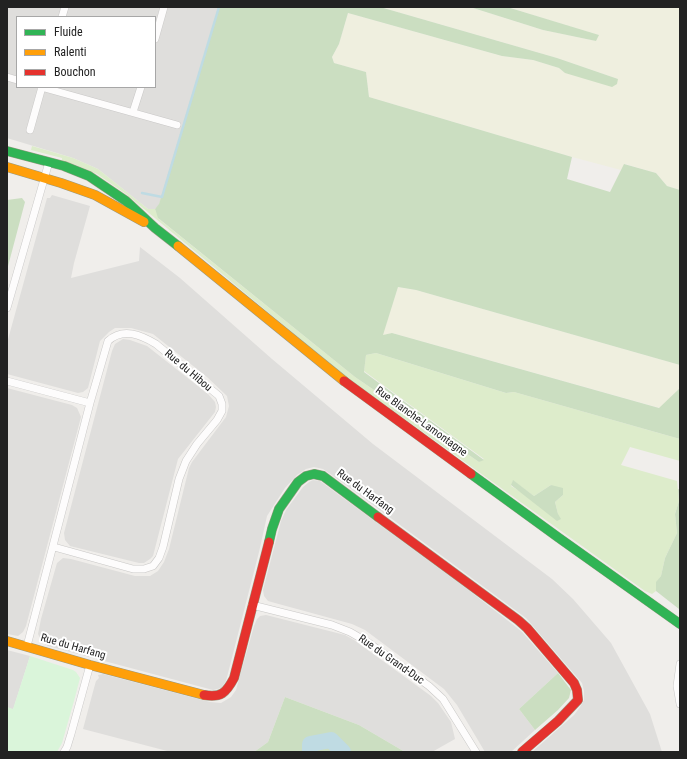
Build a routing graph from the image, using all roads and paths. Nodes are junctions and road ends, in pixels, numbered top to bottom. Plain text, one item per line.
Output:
1 (164, 7) edge
2 (156, 35) edge
3 (42, 88) edge
4 (46, 88) edge
5 (141, 88) edge
6 (133, 112) junction
7 (177, 125) dead end
8 (30, 130) dead end
9 (7, 151) edge
10 (49, 162) junction
11 (7, 167) edge
12 (44, 179) junction
13 (155, 228) junction
14 (7, 308) edge
15 (7, 381) edge
16 (90, 403) junction
17 (54, 547) junction
18 (252, 605) junction
19 (680, 624) edge
20 (7, 641) edge
21 (28, 646) junction
22 (680, 664) edge
23 (90, 665) junction
24 (680, 704) edge
25 (64, 752) edge
26 (476, 752) edge
27 (522, 752) edge

1 - 2 street
3 - 8 street
4 - 6 street
5 - 6 street
6 - 7 street
9 - 10 street, Rue Blanche-Lamontagne
10 - 12 street
10 - 13 street, Rue Blanche-Lamontagne
11 - 12 street, Rue Blanche-Lamontagne
12 - 13 street, Rue Blanche-Lamontagne
12 - 14 street
13 - 19 street, Rue Blanche-Lamontagne
15 - 16 street
16 - 17 street, Rue du Hibou
16 - 17 street, Rue du Hibou
17 - 21 street, Rue du Hibou
18 - 23 street, Rue du Harfang
18 - 26 street, Rue du Grand-Duc
18 - 27 street, Rue du Harfang
20 - 21 street, Rue du Harfang
21 - 23 street, Rue du Harfang
22 - 24 street
23 - 25 street

